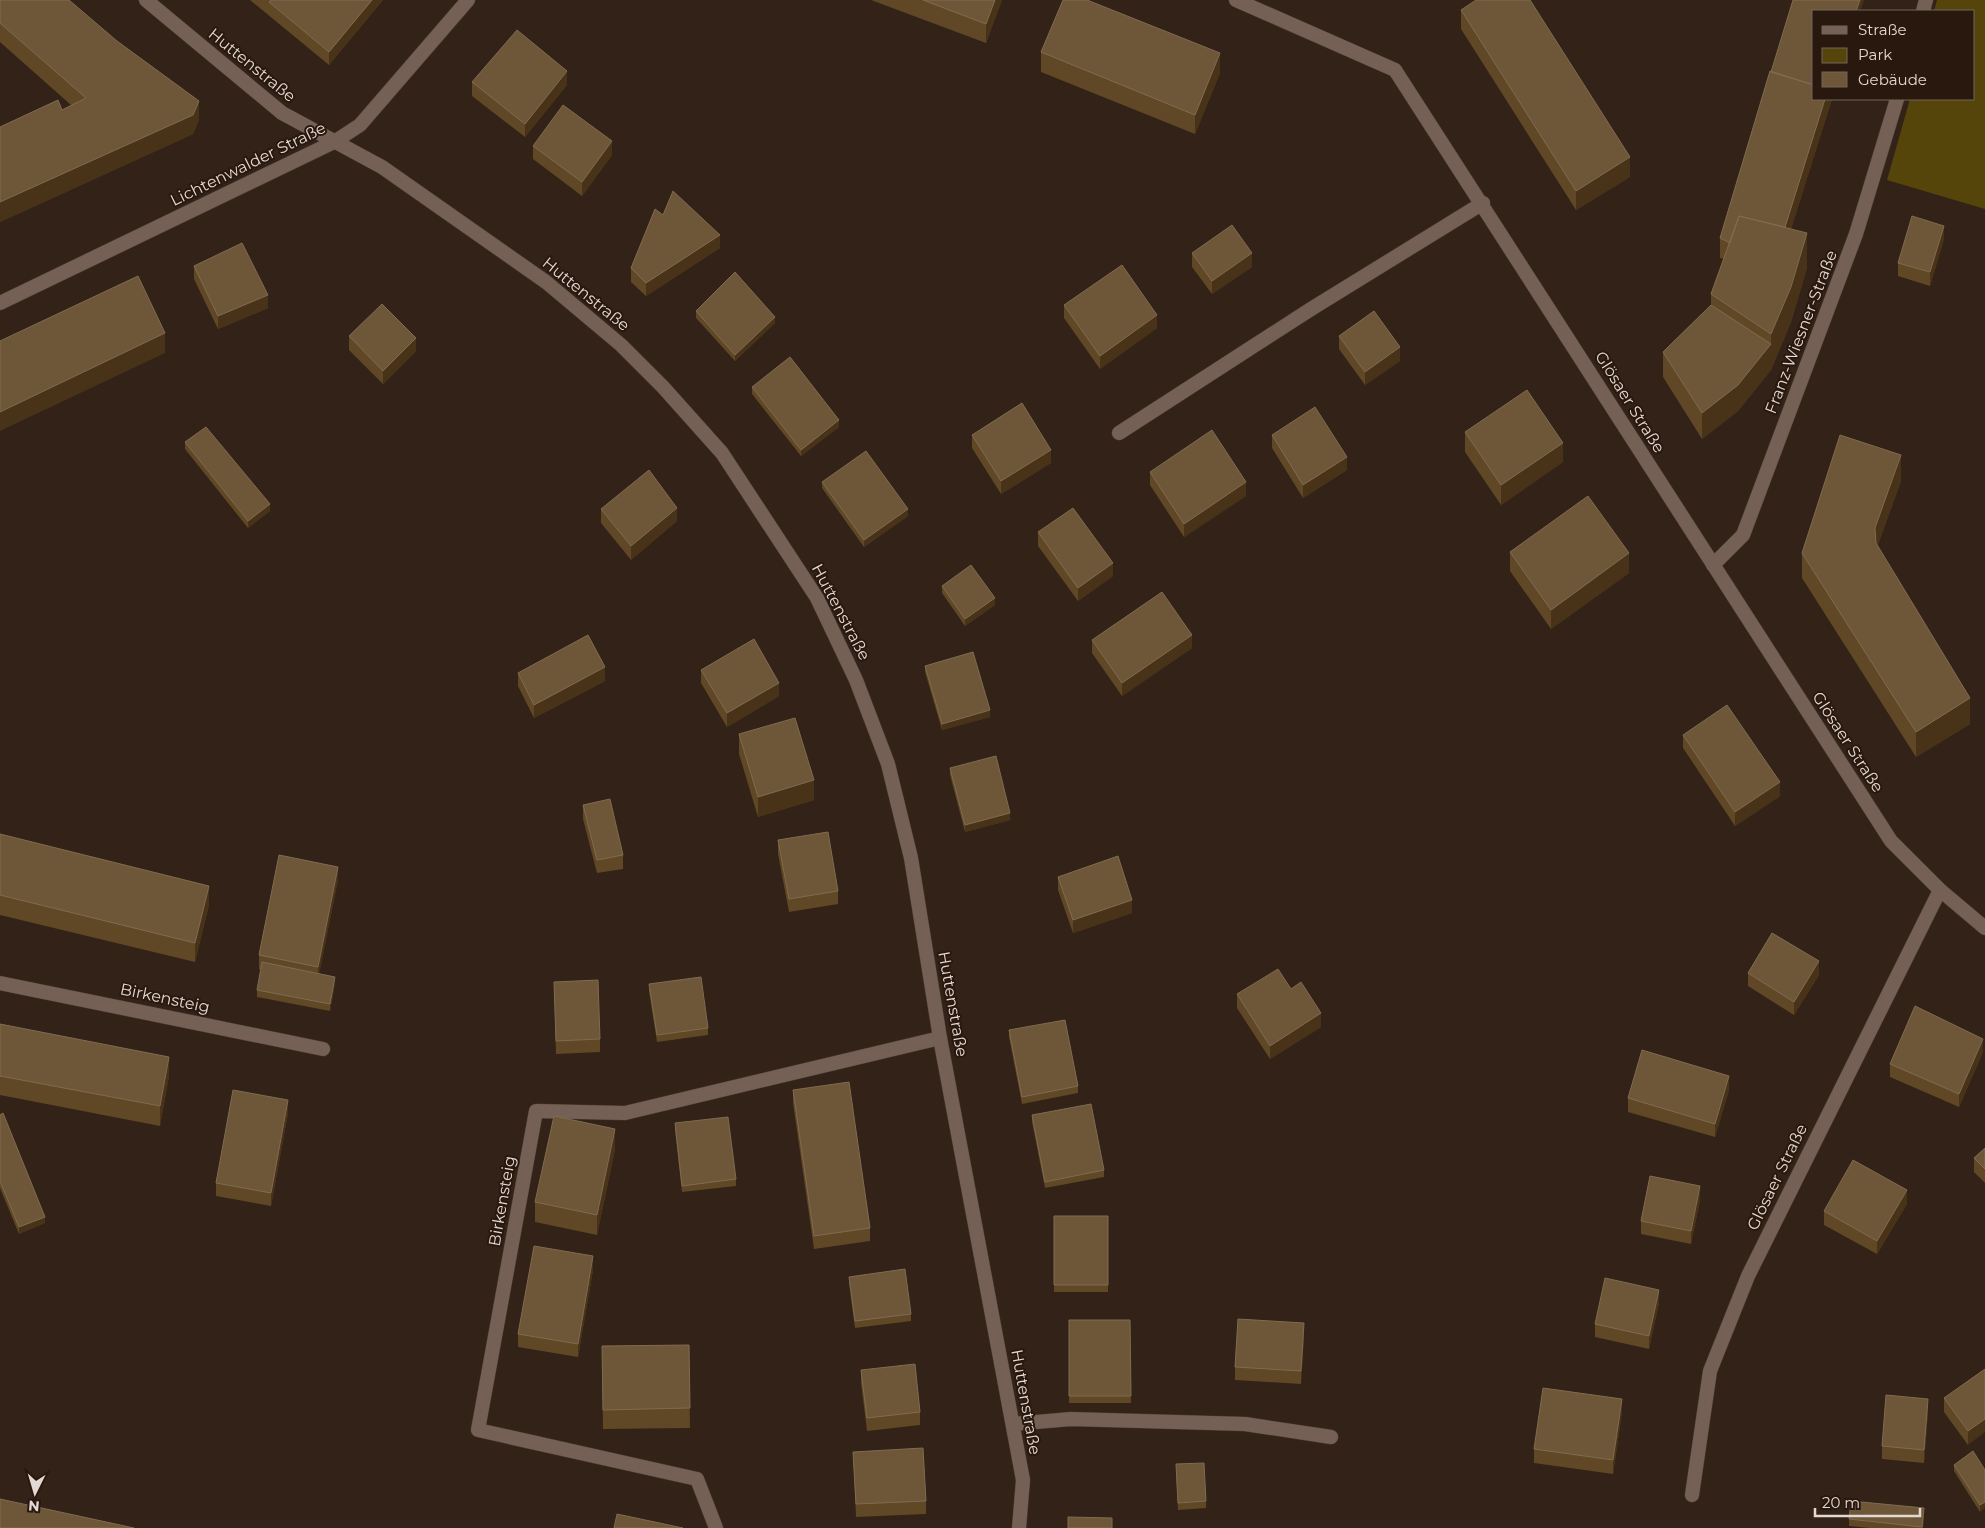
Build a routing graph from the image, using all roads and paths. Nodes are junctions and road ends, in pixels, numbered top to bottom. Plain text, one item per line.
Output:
1 (146, 0) edge
2 (468, 0) edge
3 (1236, 0) edge
4 (1897, 100) edge
5 (334, 142) junction
6 (1483, 203) junction
7 (0, 303) edge
8 (1120, 433) dead end
9 (1713, 565) junction
10 (1940, 890) junction
11 (1985, 928) edge
12 (0, 983) edge
13 (940, 1038) junction
14 (323, 1049) dead end
15 (1013, 1424) junction
16 (1331, 1437) dead end
17 (1692, 1495) dead end
18 (716, 1528) edge
19 (1018, 1528) edge

1 - 5 street, Huttenstraße
2 - 5 street, Lichtenwalder Straße
3 - 6 street, Glösaer Straße
4 - 9 street, Franz-Wiesner-Straße
5 - 7 street, Lichtenwalder Straße
5 - 13 street, Huttenstraße
6 - 8 street
6 - 9 street, Glösaer Straße
9 - 10 street, Glösaer Straße
10 - 11 street, Glösaer Straße
10 - 17 street, Glösaer Straße
12 - 14 street, Birkensteig
13 - 15 street, Huttenstraße
13 - 18 street, Birkensteig
15 - 16 street
15 - 19 street, Huttenstraße

